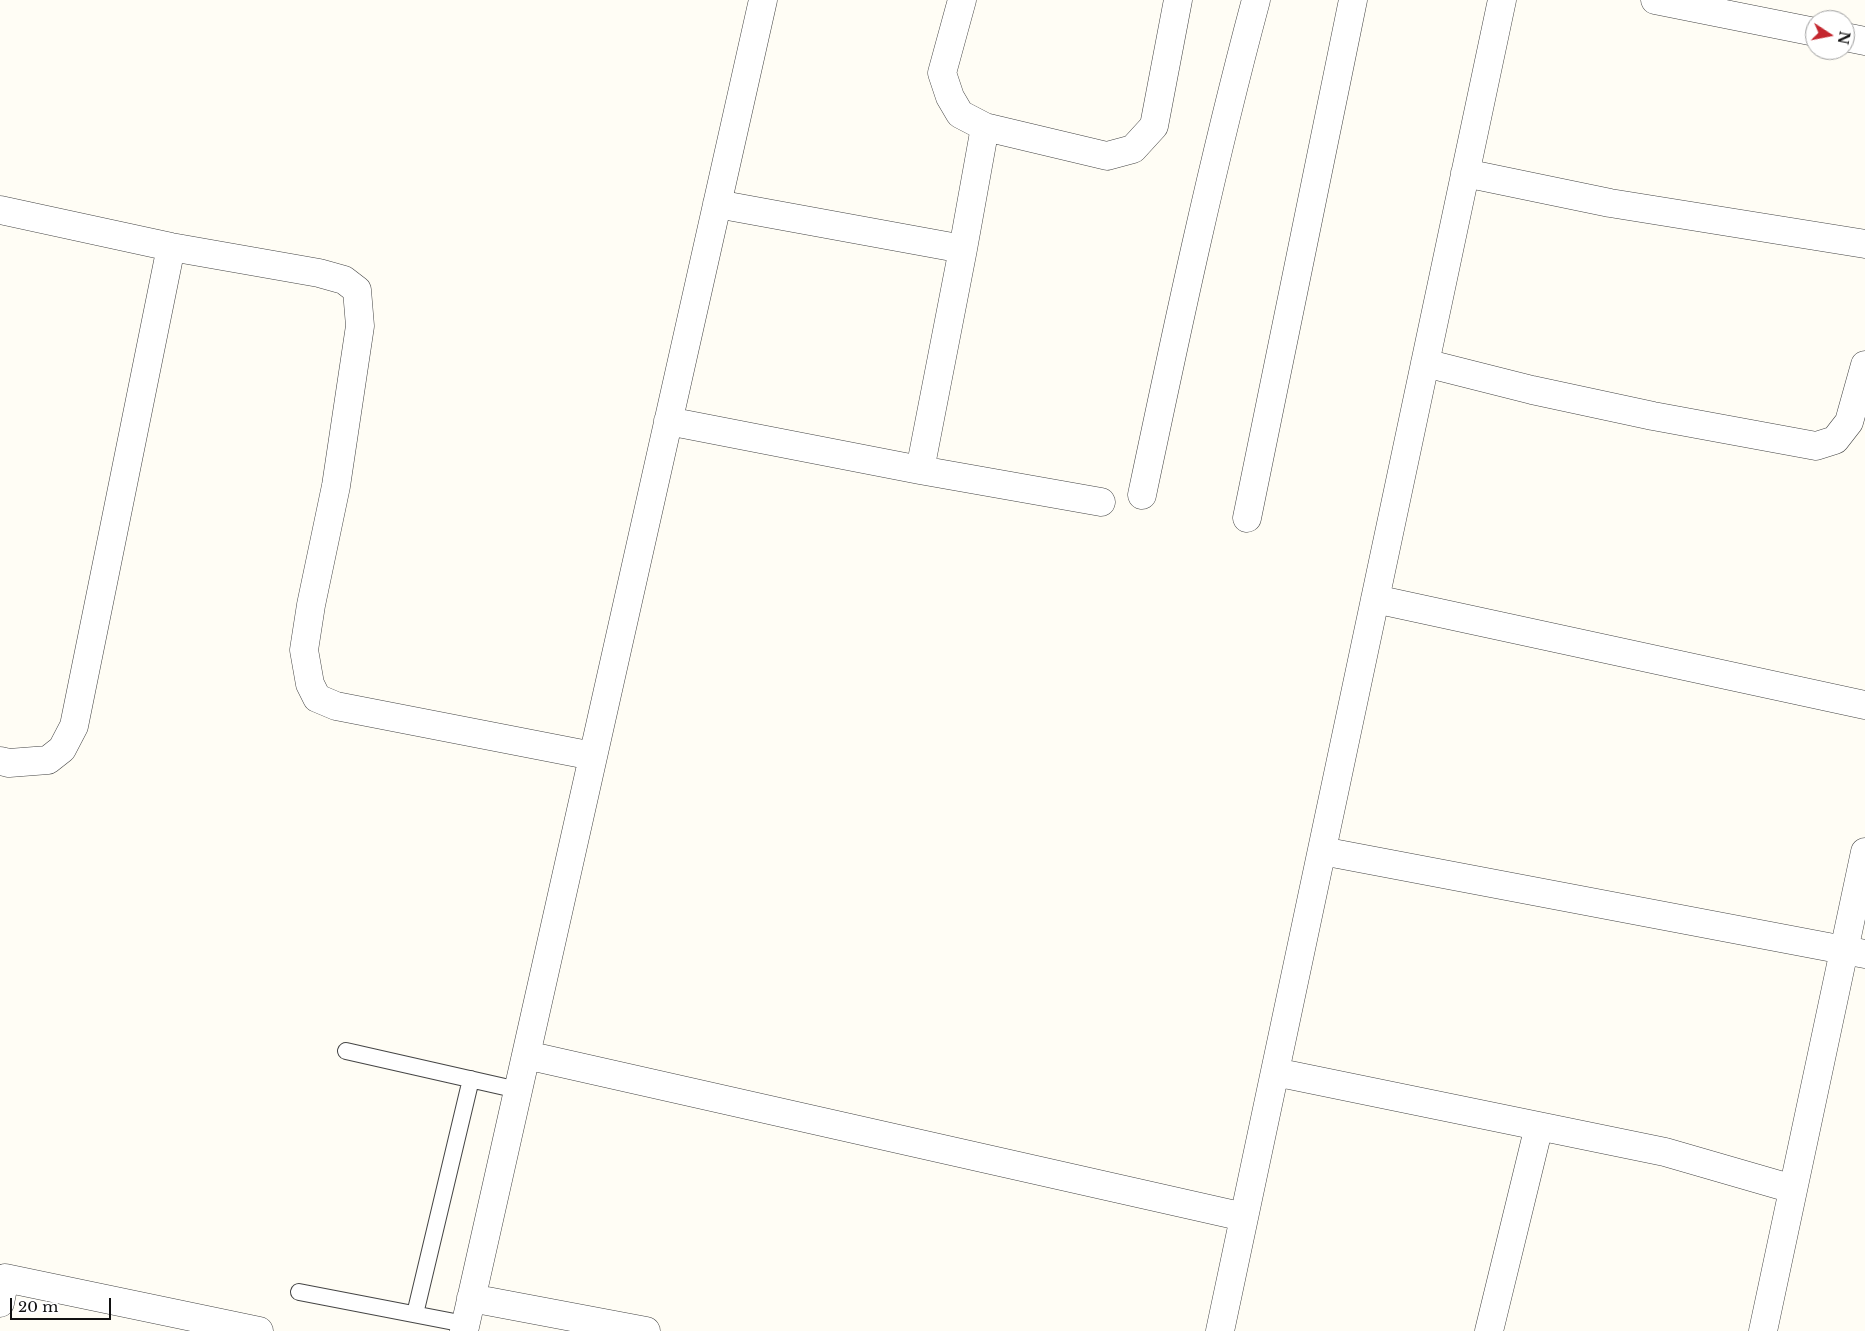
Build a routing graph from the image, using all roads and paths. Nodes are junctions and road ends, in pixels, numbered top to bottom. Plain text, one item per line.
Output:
1 (763, 0) edge
2 (962, 0) edge
3 (1178, 0) edge
4 (1256, 0) edge
5 (1353, 0) edge
6 (1502, 0) edge
7 (1656, 0) edge
8 (1805, 30) edge
9 (985, 127) junction
10 (1466, 172) junction
11 (717, 204) junction
12 (0, 210) edge
13 (1865, 244) edge
14 (171, 247) junction
15 (962, 249) junction
16 (1425, 362) junction
17 (1865, 365) edge
18 (668, 421) junction
19 (920, 470) junction
20 (1142, 495) dead end
21 (1101, 502) dead end
22 (1247, 518) dead end
23 (1375, 599) junction
24 (1865, 705) edge
25 (593, 756) junction
26 (0, 761) edge
27 (1322, 850) junction
28 (1865, 852) edge
29 (1855, 952) edge
30 (346, 1051) dead end
31 (526, 1054) junction
32 (1274, 1072) junction
33 (471, 1079) junction
34 (518, 1090) junction
35 (1539, 1126) junction
36 (1793, 1189) junction
37 (1244, 1217) junction
38 (2, 1286) edge
39 (299, 1292) dead end
40 (471, 1298) junction
41 (415, 1314) junction
42 (229, 1328) edge
43 (465, 1328) edge
44 (259, 1331) edge
45 (646, 1331) edge
46 (1220, 1331) edge
47 (1489, 1331) edge
48 (1763, 1331) edge

1 - 11 street
2 - 9 street
3 - 9 street
4 - 20 street
5 - 22 street
6 - 10 street
7 - 8 street
9 - 15 street
10 - 13 street
10 - 16 street
11 - 15 street
11 - 18 street
12 - 14 street
14 - 25 street
14 - 26 street
15 - 19 street
16 - 17 street
16 - 23 street
18 - 19 street
18 - 25 street
19 - 21 street
23 - 24 street
23 - 27 street
25 - 31 street
27 - 29 street
27 - 32 street
28 - 29 street
29 - 36 street
30 - 33 lane
31 - 34 street
31 - 37 street
32 - 35 street
32 - 37 street
33 - 34 lane
33 - 41 lane
34 - 40 street
35 - 36 street
35 - 47 street
36 - 48 street
37 - 46 street
38 - 42 street
39 - 41 lane
40 - 43 street
40 - 45 street
41 - 43 lane
42 - 44 street

